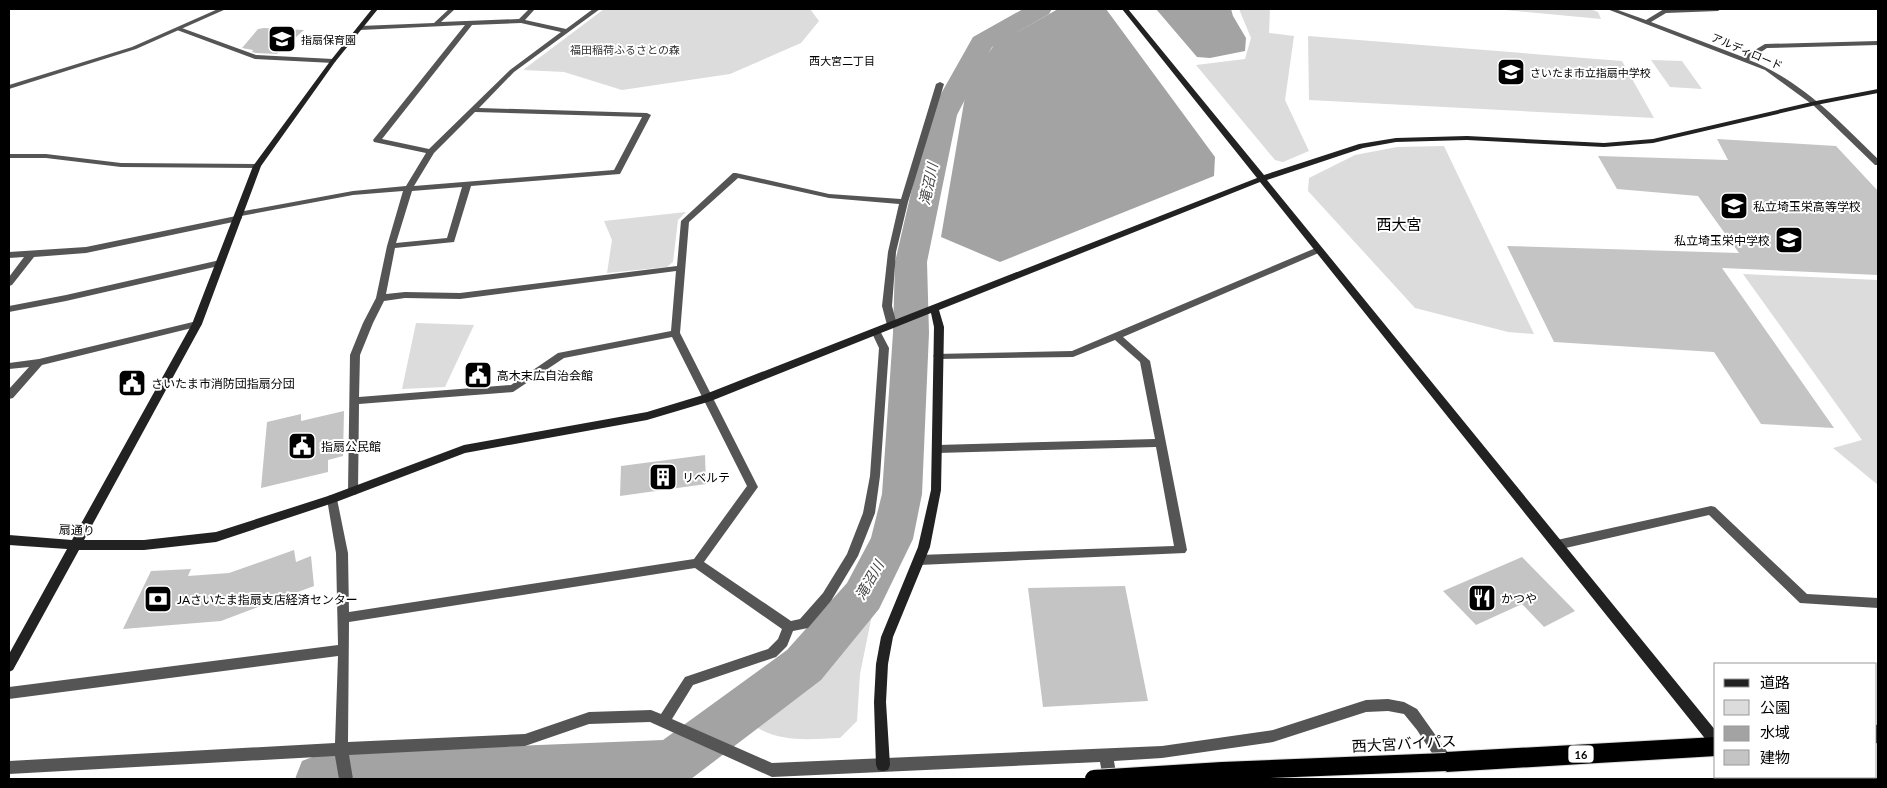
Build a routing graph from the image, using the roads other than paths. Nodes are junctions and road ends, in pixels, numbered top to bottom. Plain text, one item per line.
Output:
1 (223, 9) edge
2 (375, 9) edge
3 (452, 9) edge
4 (532, 9) edge
5 (597, 9) edge
6 (1125, 9) edge
7 (1610, 9) edge
8 (1718, 9) edge
9 (521, 21) junction
10 (470, 23) junction
11 (1646, 23) junction
12 (436, 24) junction
13 (360, 28) junction
14 (179, 29) junction
15 (568, 31) junction
16 (1878, 43) edge
17 (1744, 60) junction
18 (333, 61) junction
19 (940, 84) dead end
20 (9, 87) edge
21 (1878, 91) edge
22 (1816, 103) junction
23 (474, 110) junction
24 (431, 152) junction
25 (9, 156) edge
26 (1878, 163) edge
27 (257, 166) junction
28 (1261, 179) junction
29 (467, 185) junction
30 (408, 189) junction
31 (904, 202) junction
32 (238, 216) junction
33 (391, 246) junction
34 (1318, 250) junction
35 (31, 254) junction
36 (9, 255) edge
37 (220, 263) junction
38 (680, 268) junction
39 (9, 283) edge
40 (380, 298) junction
41 (9, 309) edge
42 (931, 309) junction
43 (896, 323) junction
44 (197, 324) junction
45 (876, 331) junction
46 (674, 333) junction
47 (1116, 336) junction
48 (938, 356) junction
49 (39, 362) junction
50 (9, 366) edge
51 (9, 396) edge
52 (707, 398) junction
53 (354, 401) junction
54 (1161, 443) junction
55 (937, 449) junction
56 (353, 491) junction
57 (332, 498) junction
58 (9, 540) edge
59 (76, 545) junction
60 (1557, 545) junction
61 (919, 560) junction
62 (697, 563) junction
63 (1878, 603) edge
64 (343, 618) junction
65 (788, 627) junction
66 (344, 650) junction
67 (9, 666) edge
68 (9, 693) edge
69 (663, 722) junction
70 (1714, 741) edge
71 (1714, 744) edge
72 (341, 748) junction
73 (1106, 755) junction
74 (1446, 762) junction
75 (883, 765) junction
76 (9, 768) edge
77 (346, 779) edge
78 (1094, 779) edge
79 (1110, 779) edge

1 - 14 street
2 - 13 street
3 - 12 street
4 - 9 street
5 - 15 street
6 - 28 street
7 - 11 street, アルディロード
8 - 11 street
9 - 10 street
9 - 15 street
10 - 12 street
10 - 24 street
11 - 17 street, アルディロード
12 - 13 street
13 - 18 street
14 - 18 street
14 - 20 street
15 - 23 street
16 - 17 street
17 - 22 street, アルディロード
18 - 27 street
19 - 31 street
21 - 22 street, 扇通り
22 - 26 street, アルディロード
22 - 28 street, 扇通り
23 - 24 street
23 - 29 street
24 - 30 street
25 - 27 street
27 - 32 street
28 - 34 street
28 - 42 street, 扇通り
29 - 30 street
29 - 33 street
30 - 32 street
30 - 33 street
31 - 38 street
31 - 43 street
32 - 35 street
32 - 37 street
33 - 40 street
34 - 47 street
34 - 60 street
35 - 36 street
35 - 39 street
37 - 41 street
37 - 44 street
38 - 40 street
38 - 46 street
40 - 53 street
42 - 43 street, 扇通り
42 - 48 street
43 - 45 street, 扇通り
44 - 49 street
44 - 59 street
45 - 52 street, 扇通り
45 - 65 street
46 - 52 street
46 - 53 street
47 - 48 street
47 - 54 street
48 - 55 street
49 - 50 street
49 - 51 street
52 - 56 street, 扇通り
52 - 62 street
53 - 56 street
54 - 55 street
54 - 61 street
55 - 61 street
56 - 57 street, 扇通り
57 - 59 street, 扇通り
57 - 64 street
58 - 59 street, 扇通り
59 - 67 street
60 - 63 street
60 - 70 street
61 - 75 street
62 - 64 street
62 - 65 street
64 - 66 street
65 - 69 street
66 - 68 street
66 - 72 street
69 - 72 street
69 - 75 street
71 - 74 highway, 西大宮バイパス / 16
72 - 76 street
72 - 77 street
73 - 74 street
73 - 75 street
73 - 79 street
74 - 78 highway, 西大宮バイパス / 16, bridge

